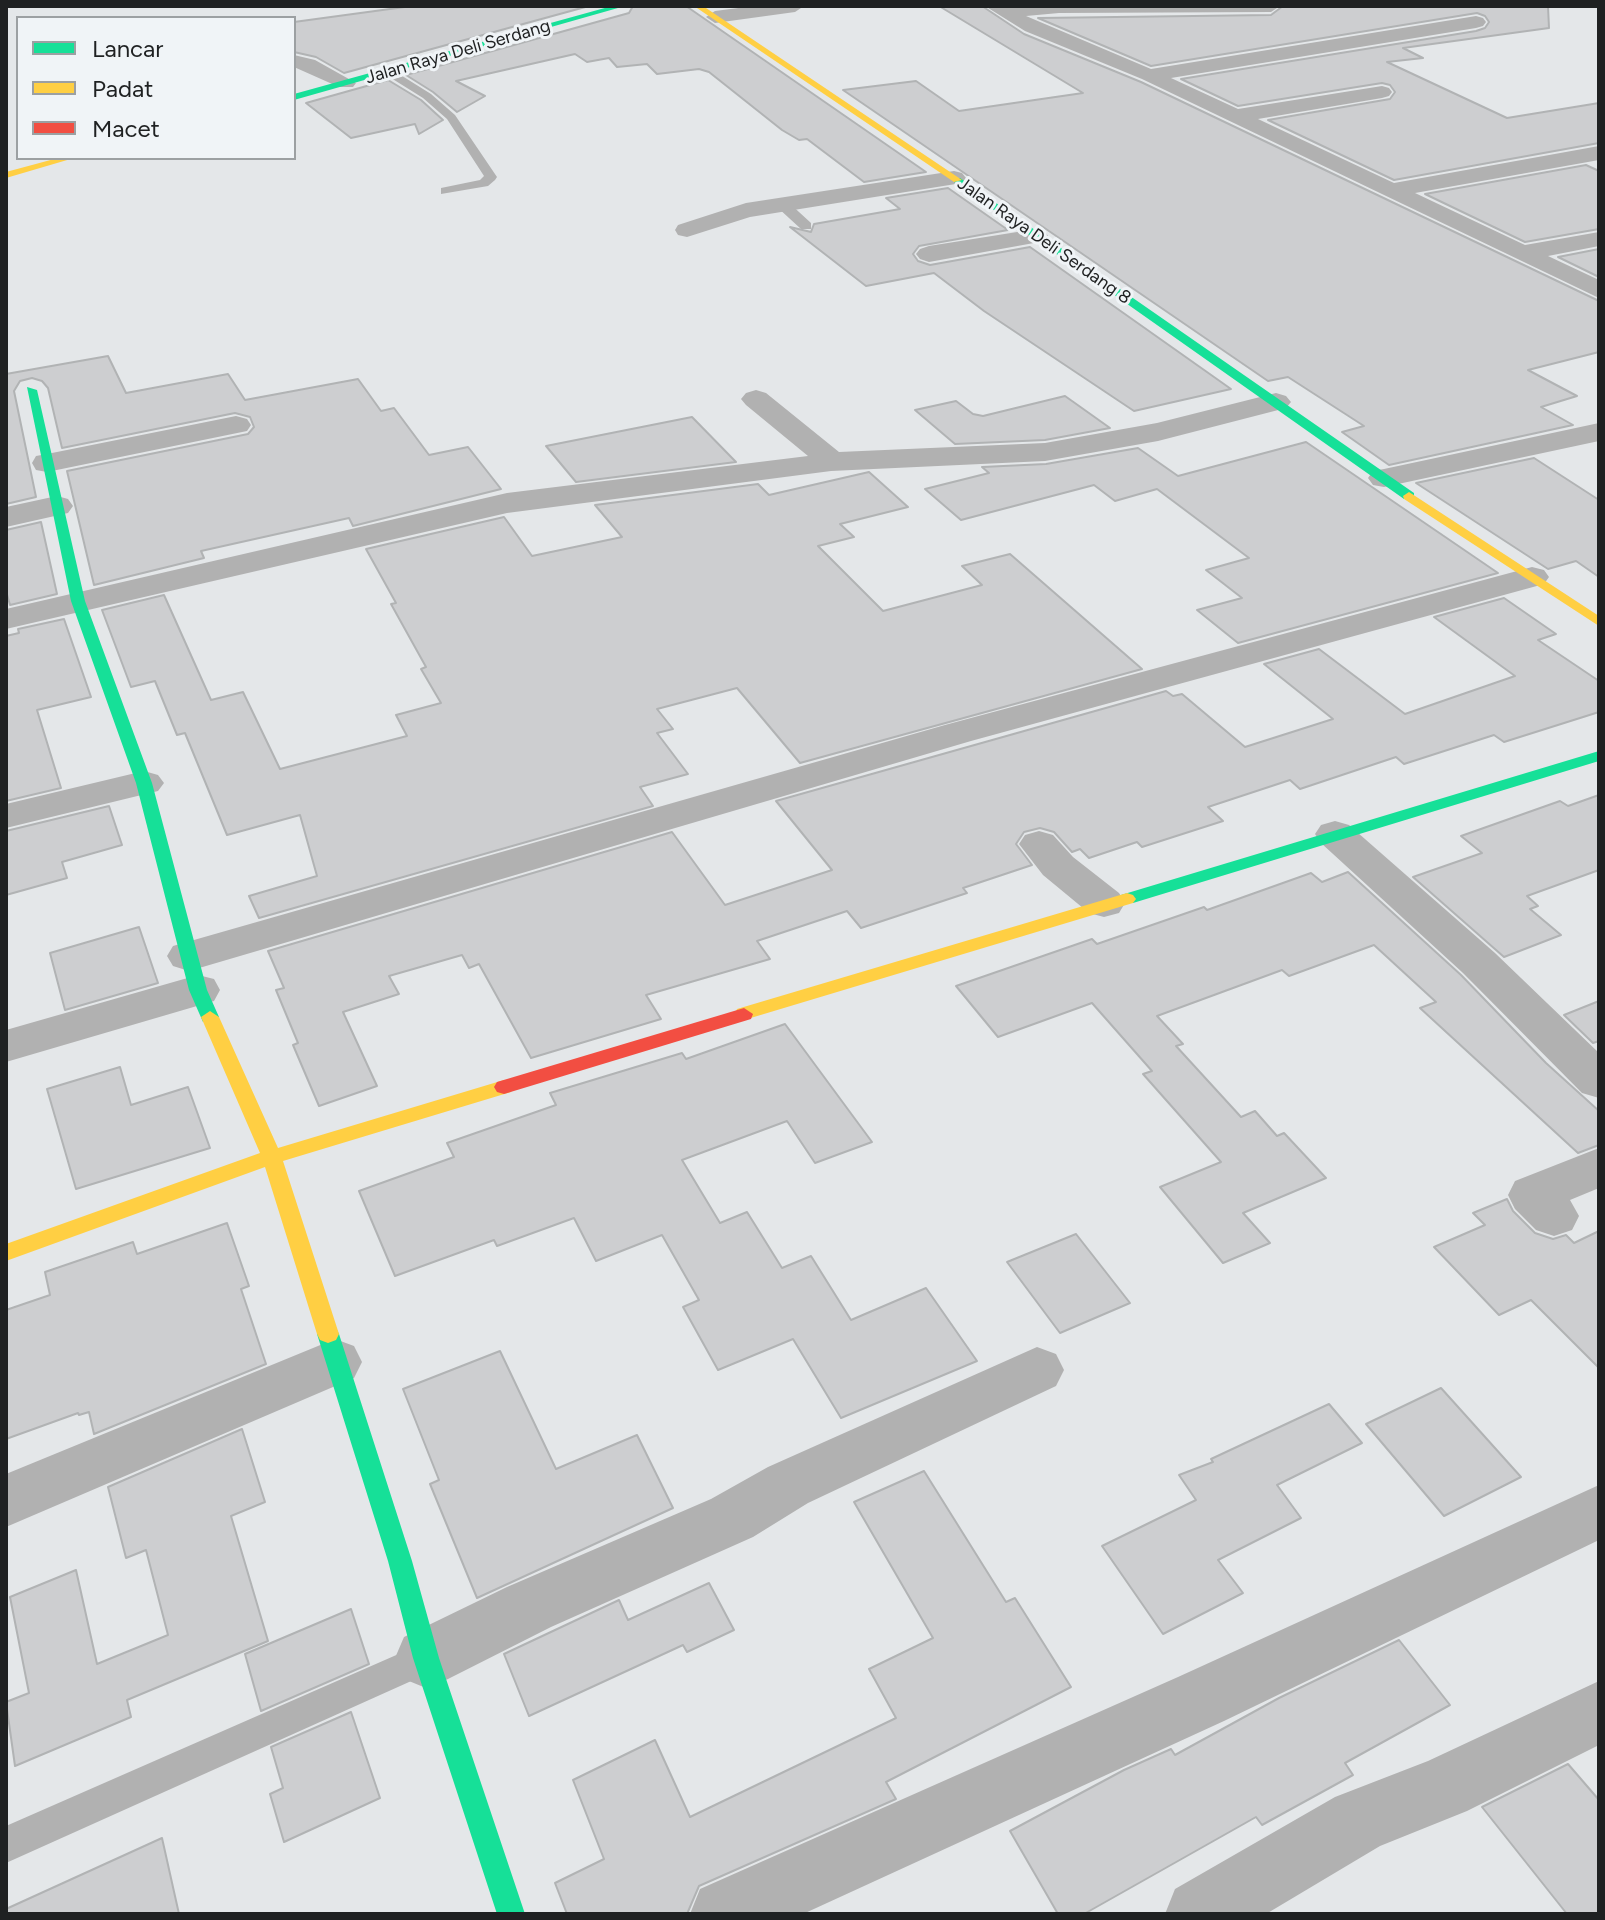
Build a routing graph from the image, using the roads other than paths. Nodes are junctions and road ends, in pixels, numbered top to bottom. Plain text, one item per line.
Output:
1 (621, 6) edge
2 (698, 6) edge
3 (795, 6) edge
4 (1271, 6) edge
5 (1000, 9) edge
6 (715, 17) junction
7 (1476, 22) dead end
8 (296, 61) edge
9 (387, 71) junction
10 (1149, 75) junction
11 (346, 83) junction
12 (1382, 92) dead end
13 (296, 96) edge
14 (1237, 116) junction
15 (1599, 153) edge
16 (62, 160) edge
17 (6, 175) edge
18 (954, 178) junction
19 (1394, 190) junction
20 (446, 191) dead end
21 (782, 204) junction
22 (806, 226) dead end
23 (687, 230) dead end
24 (1036, 236) junction
25 (1599, 239) edge
26 (1523, 253) junction
27 (929, 254) dead end
28 (1599, 290) edge
29 (31, 390) dead end
30 (756, 399) dead end
31 (1276, 402) junction
32 (236, 425) dead end
33 (1599, 432) edge
34 (831, 462) junction
35 (47, 463) junction
36 (1391, 483) junction
37 (57, 506) junction
38 (6, 517) edge
39 (1532, 577) junction
40 (78, 601) junction
41 (6, 619) edge
42 (1599, 622) edge
43 (1599, 756) edge
44 (144, 783) junction
45 (6, 816) edge
46 (1335, 834) junction
47 (1039, 844) dead end
48 (1104, 903) junction
49 (194, 973) junction
50 (6, 1046) edge
51 (1599, 1081) edge
52 (272, 1157) junction
53 (1599, 1167) edge
54 (1554, 1216) dead end
55 (6, 1253) edge
56 (335, 1362) junction
57 (1037, 1370) dead end
58 (6, 1501) edge
59 (1599, 1511) edge
60 (426, 1658) junction
61 (1599, 1712) edge
62 (6, 1845) edge
63 (511, 1914) edge
64 (725, 1914) edge
65 (1200, 1914) edge

1 - 9 street, Jalan Raya Deli Serdang
2 - 6 street, Jalan Raya Deli Serdang 8
3 - 6 street
4 - 5 street
5 - 10 street
6 - 18 street, Jalan Raya Deli Serdang 8
7 - 10 street
8 - 11 street
9 - 11 street, Jalan Raya Deli Serdang
9 - 20 lane
10 - 14 street
11 - 13 street, Jalan Raya Deli Serdang
12 - 14 street
14 - 19 street
15 - 19 street
16 - 17 street
18 - 21 street
18 - 24 street, Jalan Raya Deli Serdang 8
19 - 26 street
21 - 22 lane
21 - 23 street
24 - 27 street
24 - 31 street, Jalan Raya Deli Serdang 8
25 - 26 street
26 - 28 street
29 - 35 street
30 - 34 street
31 - 34 street
31 - 36 street, Jalan Raya Deli Serdang 8
32 - 35 street
33 - 36 street
34 - 40 street
35 - 37 street
36 - 39 street, Jalan Raya Deli Serdang 8
37 - 38 street
37 - 40 street
39 - 42 street, Jalan Raya Deli Serdang 8
39 - 49 street
40 - 41 street
40 - 44 street
43 - 46 street
44 - 45 street
44 - 49 street
46 - 48 street
46 - 51 street
47 - 48 street
48 - 52 street
49 - 50 street
49 - 52 street
52 - 55 street
52 - 56 street
53 - 54 street
56 - 58 street
56 - 60 street
57 - 60 street
59 - 64 street
60 - 62 lane
60 - 63 street
61 - 65 street

